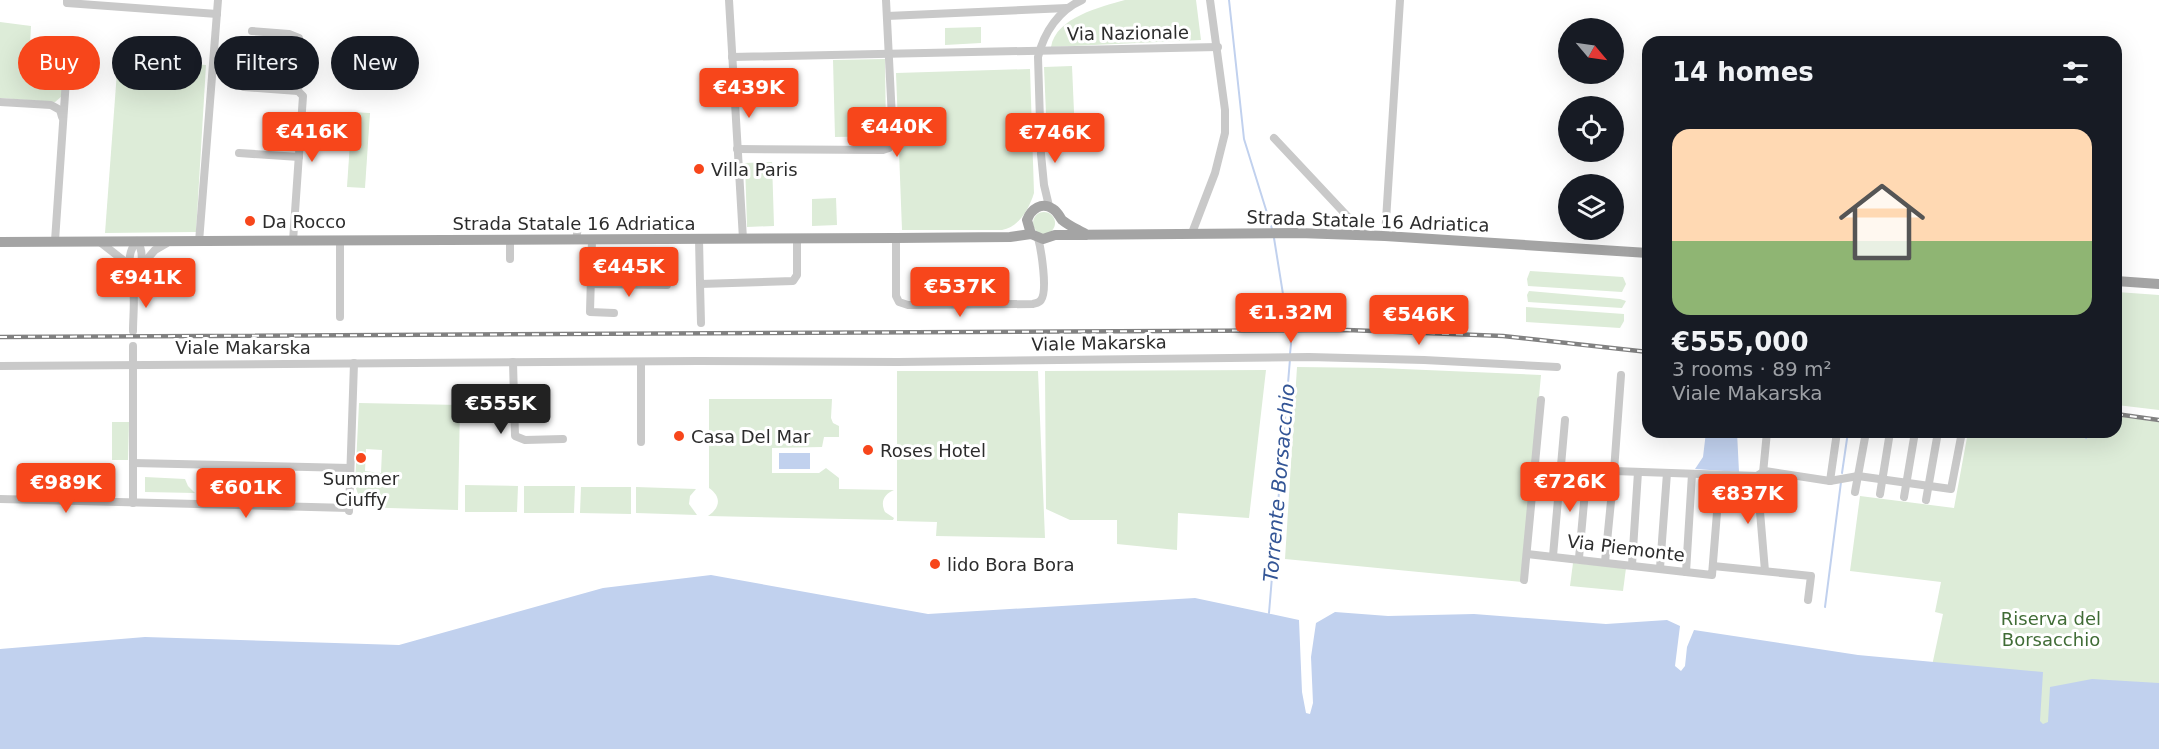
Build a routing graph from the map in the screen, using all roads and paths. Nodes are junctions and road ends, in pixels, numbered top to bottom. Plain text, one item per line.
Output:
1 (67, 0) edge
2 (218, 0) edge
3 (729, 0) edge
4 (886, 0) edge
5 (1082, 0) edge
6 (1210, 0) edge
7 (1400, 0) edge
8 (1068, 8) junction
9 (217, 14) junction
10 (886, 16) junction
11 (252, 31) dead end
12 (1218, 47) junction
13 (1040, 52) junction
14 (888, 55) junction
15 (732, 57) junction
16 (65, 90) edge
17 (277, 90) edge
18 (299, 92) junction
19 (0, 102) edge
20 (63, 120) junction
21 (1274, 138) dead end
22 (737, 149) junction
23 (239, 153) dead end
24 (299, 156) junction
25 (1044, 185) junction
26 (1048, 206) junction
27 (1036, 208) junction
28 (1060, 218) junction
29 (578, 228) dead end
30 (1192, 233) junction
31 (1040, 234) junction
32 (1087, 235) junction
33 (1365, 235) junction
34 (1385, 236) junction
35 (699, 238) junction
36 (896, 238) junction
37 (510, 239) junction
38 (743, 239) junction
39 (797, 239) junction
40 (576, 240) junction
41 (592, 240) junction
42 (56, 241) junction
43 (138, 241) junction
44 (170, 241) junction
45 (293, 241) junction
46 (340, 241) junction
47 (0, 242) edge
48 (100, 242) junction
49 (199, 243) junction
50 (1642, 253) edge
51 (510, 259) dead end
52 (128, 264) junction
53 (141, 266) junction
54 (2122, 281) edge
55 (591, 284) junction
56 (700, 284) junction
57 (2159, 284) edge
58 (667, 285) dead end
59 (134, 287) junction
60 (614, 313) dead end
61 (340, 317) dead end
62 (700, 323) dead end
63 (133, 331) dead end
64 (133, 346) dead end
65 (513, 362) junction
66 (641, 362) junction
67 (354, 363) junction
68 (132, 365) junction
69 (0, 366) edge
70 (1557, 367) dead end
71 (1621, 375) dead end
72 (1541, 400) dead end
73 (1565, 420) dead end
74 (1766, 438) edge
75 (1836, 438) edge
76 (1865, 438) edge
77 (1889, 438) edge
78 (1914, 438) edge
79 (1937, 438) edge
80 (1961, 438) edge
81 (563, 439) dead end
82 (641, 442) dead end
83 (133, 463) junction
84 (350, 468) junction
85 (1535, 468) junction
86 (1562, 469) junction
87 (1587, 470) junction
88 (1614, 471) junction
89 (1638, 472) junction
90 (1667, 473) junction
91 (1692, 474) junction
92 (1760, 474) junction
93 (1720, 475) junction
94 (1858, 476) junction
95 (1883, 479) junction
96 (1830, 481) junction
97 (1906, 482) junction
98 (1929, 486) junction
99 (1856, 492) dead end
100 (1880, 494) dead end
101 (1904, 497) dead end
102 (0, 499) edge
103 (1926, 500) dead end
104 (133, 503) junction
105 (1527, 554) junction
106 (1554, 556) junction
107 (1579, 558) junction
108 (1605, 562) junction
109 (1632, 565) junction
110 (1713, 566) junction
111 (1660, 568) junction
112 (1765, 571) junction
113 (1686, 572) junction
114 (1524, 580) dead end
115 (1808, 600) dead end

1 - 9 street
2 - 9 street
3 - 15 street
4 - 10 street
5 - 8 street, Via Nazionale
6 - 12 street
7 - 34 street
8 - 10 street, Via Nazionale
8 - 13 street, Via Nazionale
9 - 49 street
10 - 14 street
11 - 18 street
12 - 13 street, Via Nazionale
12 - 30 street
13 - 14 street, Via Nazionale
13 - 25 street, Via Nazionale
14 - 15 street, Via Nazionale
14 - 22 street
15 - 22 street
16 - 20 street
17 - 18 street
18 - 24 street
19 - 20 street
20 - 42 street
21 - 33 street
22 - 38 street
23 - 24 street
24 - 45 street
25 - 26 street
25 - 27 street
26 - 27 main road
26 - 28 main road
27 - 31 main road
28 - 31 main road
28 - 32 main road
29 - 40 street
30 - 32 main road, Strada Statale 16 Adriatica
30 - 33 main road, Strada Statale 16 Adriatica
31 - 32 main road, Strada Statale 16 Adriatica
31 - 36 main road, Strada Statale 16 Adriatica
31 - 36 street
33 - 34 main road, Strada Statale 16 Adriatica
34 - 50 main road, Strada Statale 16 Adriatica
35 - 38 main road, Strada Statale 16 Adriatica
35 - 41 main road, Strada Statale 16 Adriatica
35 - 56 street
36 - 39 main road, Strada Statale 16 Adriatica
37 - 40 main road, Strada Statale 16 Adriatica
37 - 46 main road, Strada Statale 16 Adriatica
37 - 51 street
38 - 39 main road, Strada Statale 16 Adriatica
39 - 56 street
40 - 41 main road, Strada Statale 16 Adriatica
41 - 55 street
42 - 47 main road
42 - 48 main road
43 - 44 main road, Strada Statale 16 Adriatica
43 - 48 main road
43 - 52 street
43 - 53 street
44 - 49 main road, Strada Statale 16 Adriatica
44 - 53 street
45 - 46 main road, Strada Statale 16 Adriatica
45 - 49 main road, Strada Statale 16 Adriatica
46 - 61 street
48 - 52 street
52 - 59 street
53 - 59 street
54 - 57 main road
55 - 58 street
55 - 60 street
56 - 62 street
59 - 63 street
64 - 68 street
65 - 66 street, Viale Makarska
65 - 67 street, Viale Makarska
65 - 81 street
66 - 70 street, Viale Makarska
66 - 82 street
67 - 68 street, Viale Makarska
67 - 84 street
68 - 69 street, Viale Makarska
68 - 83 street
71 - 88 street
72 - 85 street
73 - 86 street
74 - 92 street
75 - 96 street
76 - 94 street
77 - 95 street
78 - 97 street
79 - 98 street
80 - 98 street
83 - 84 street
83 - 104 street
84 - 104 street
85 - 86 street
85 - 105 street
86 - 87 street
86 - 106 street
87 - 88 street
87 - 107 street
88 - 89 street
88 - 108 street
89 - 90 street
89 - 109 street
90 - 91 street
90 - 111 street
91 - 93 street
91 - 113 street
92 - 93 street
92 - 96 street
92 - 112 street
93 - 110 street
94 - 95 street
94 - 96 street
94 - 99 street
95 - 97 street
95 - 100 street
97 - 98 street
97 - 101 street
98 - 103 street
102 - 104 street
105 - 106 street, Via Piemonte
105 - 114 street
106 - 107 street, Via Piemonte
107 - 108 street, Via Piemonte
108 - 109 street, Via Piemonte
109 - 111 street, Via Piemonte
110 - 112 street
110 - 113 street, Via Piemonte
111 - 113 street, Via Piemonte
112 - 115 street

